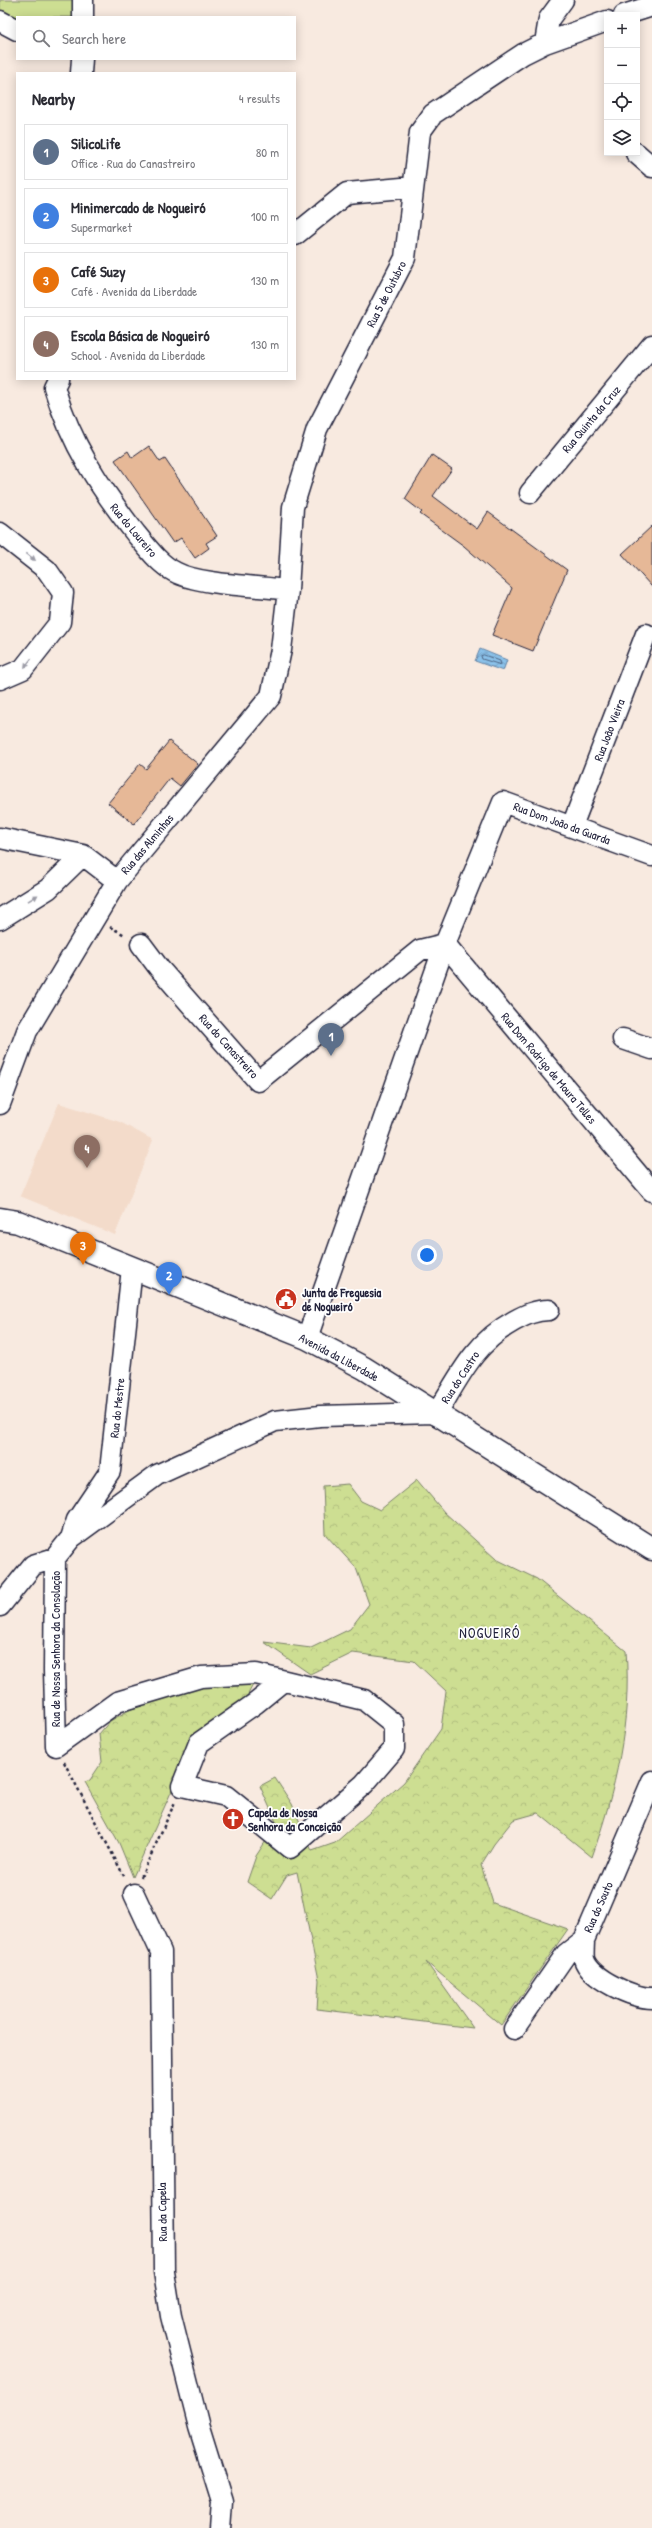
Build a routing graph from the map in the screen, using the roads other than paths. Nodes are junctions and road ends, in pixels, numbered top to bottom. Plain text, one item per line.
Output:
1 (83, 0) edge
2 (563, 0) edge
3 (652, 6) edge
4 (633, 12) edge
5 (83, 16) edge
6 (0, 21) edge
7 (604, 22) edge
8 (16, 29) edge
9 (545, 43) junction
10 (82, 60) edge
11 (81, 72) edge
12 (639, 156) edge
13 (652, 167) edge
14 (413, 187) junction
15 (296, 234) edge
16 (651, 349) edge
17 (58, 380) edge
18 (530, 493) dead end
19 (0, 533) edge
20 (288, 590) junction
21 (646, 634) dead end
22 (0, 679) edge
23 (572, 826) junction
24 (0, 838) edge
25 (83, 855) junction
26 (652, 856) edge
27 (117, 881) junction
28 (0, 919) edge
29 (141, 944) road end
30 (445, 944) junction
31 (623, 1039) dead end
32 (652, 1049) edge
33 (0, 1104) edge
34 (652, 1191) edge
35 (0, 1219) edge
36 (132, 1268) junction
37 (549, 1310) dead end
38 (307, 1338) junction
39 (435, 1414) junction
40 (71, 1538) junction
41 (652, 1549) edge
42 (56, 1558) junction
43 (0, 1606) edge
44 (283, 1681) junction
45 (652, 1781) edge
46 (134, 1894) road end
47 (584, 1940) junction
48 (652, 1998) edge
49 (514, 2029) dead end
50 (220, 2528) edge

1 - 5 street
2 - 9 street
3 - 4 street
6 - 8 street
7 - 9 street, Rua 5 de Outubro
9 - 14 street, Rua 5 de Outubro
10 - 11 street
12 - 13 street
14 - 15 street
14 - 20 street, Rua 5 de Outubro
16 - 18 street, Rua Quinta da Cruz
17 - 20 street, Rua do Loureiro
19 -> 22 street
20 - 27 street, Rua das Alminhas
21 - 23 street, Rua João Vieira
23 - 26 street, Rua Dom João da Guarda
23 - 30 street, Rua Dom João da Guarda
24 - 25 street
25 - 27 street
28 -> 25 street
27 - 33 street, Rua das Alminhas
29 - 30 street, Rua do Canastreiro
30 - 34 street, Rua Dom Rodrigo de Moura Telles
30 - 38 street
31 - 32 street
35 - 36 street, Avenida da Liberdade
36 - 38 street, Avenida da Liberdade
36 - 40 street, Rua do Mestre
37 - 39 street, Rua do Castro
38 - 39 street, Avenida da Liberdade
39 - 40 street, Rua de Nossa Senhora da Consolação
39 - 41 street, Avenida da Liberdade
40 - 42 street, Rua de Nossa Senhora da Consolação
42 - 43 street
42 - 44 street, Rua de Nossa Senhora da Consolação
44 - 44 street, Rua de Nossa Senhora da Consolação
45 - 47 street, Rua do Souto
46 - 50 street, Rua da Capela
47 - 48 street, Rua do Souto
47 - 49 street

